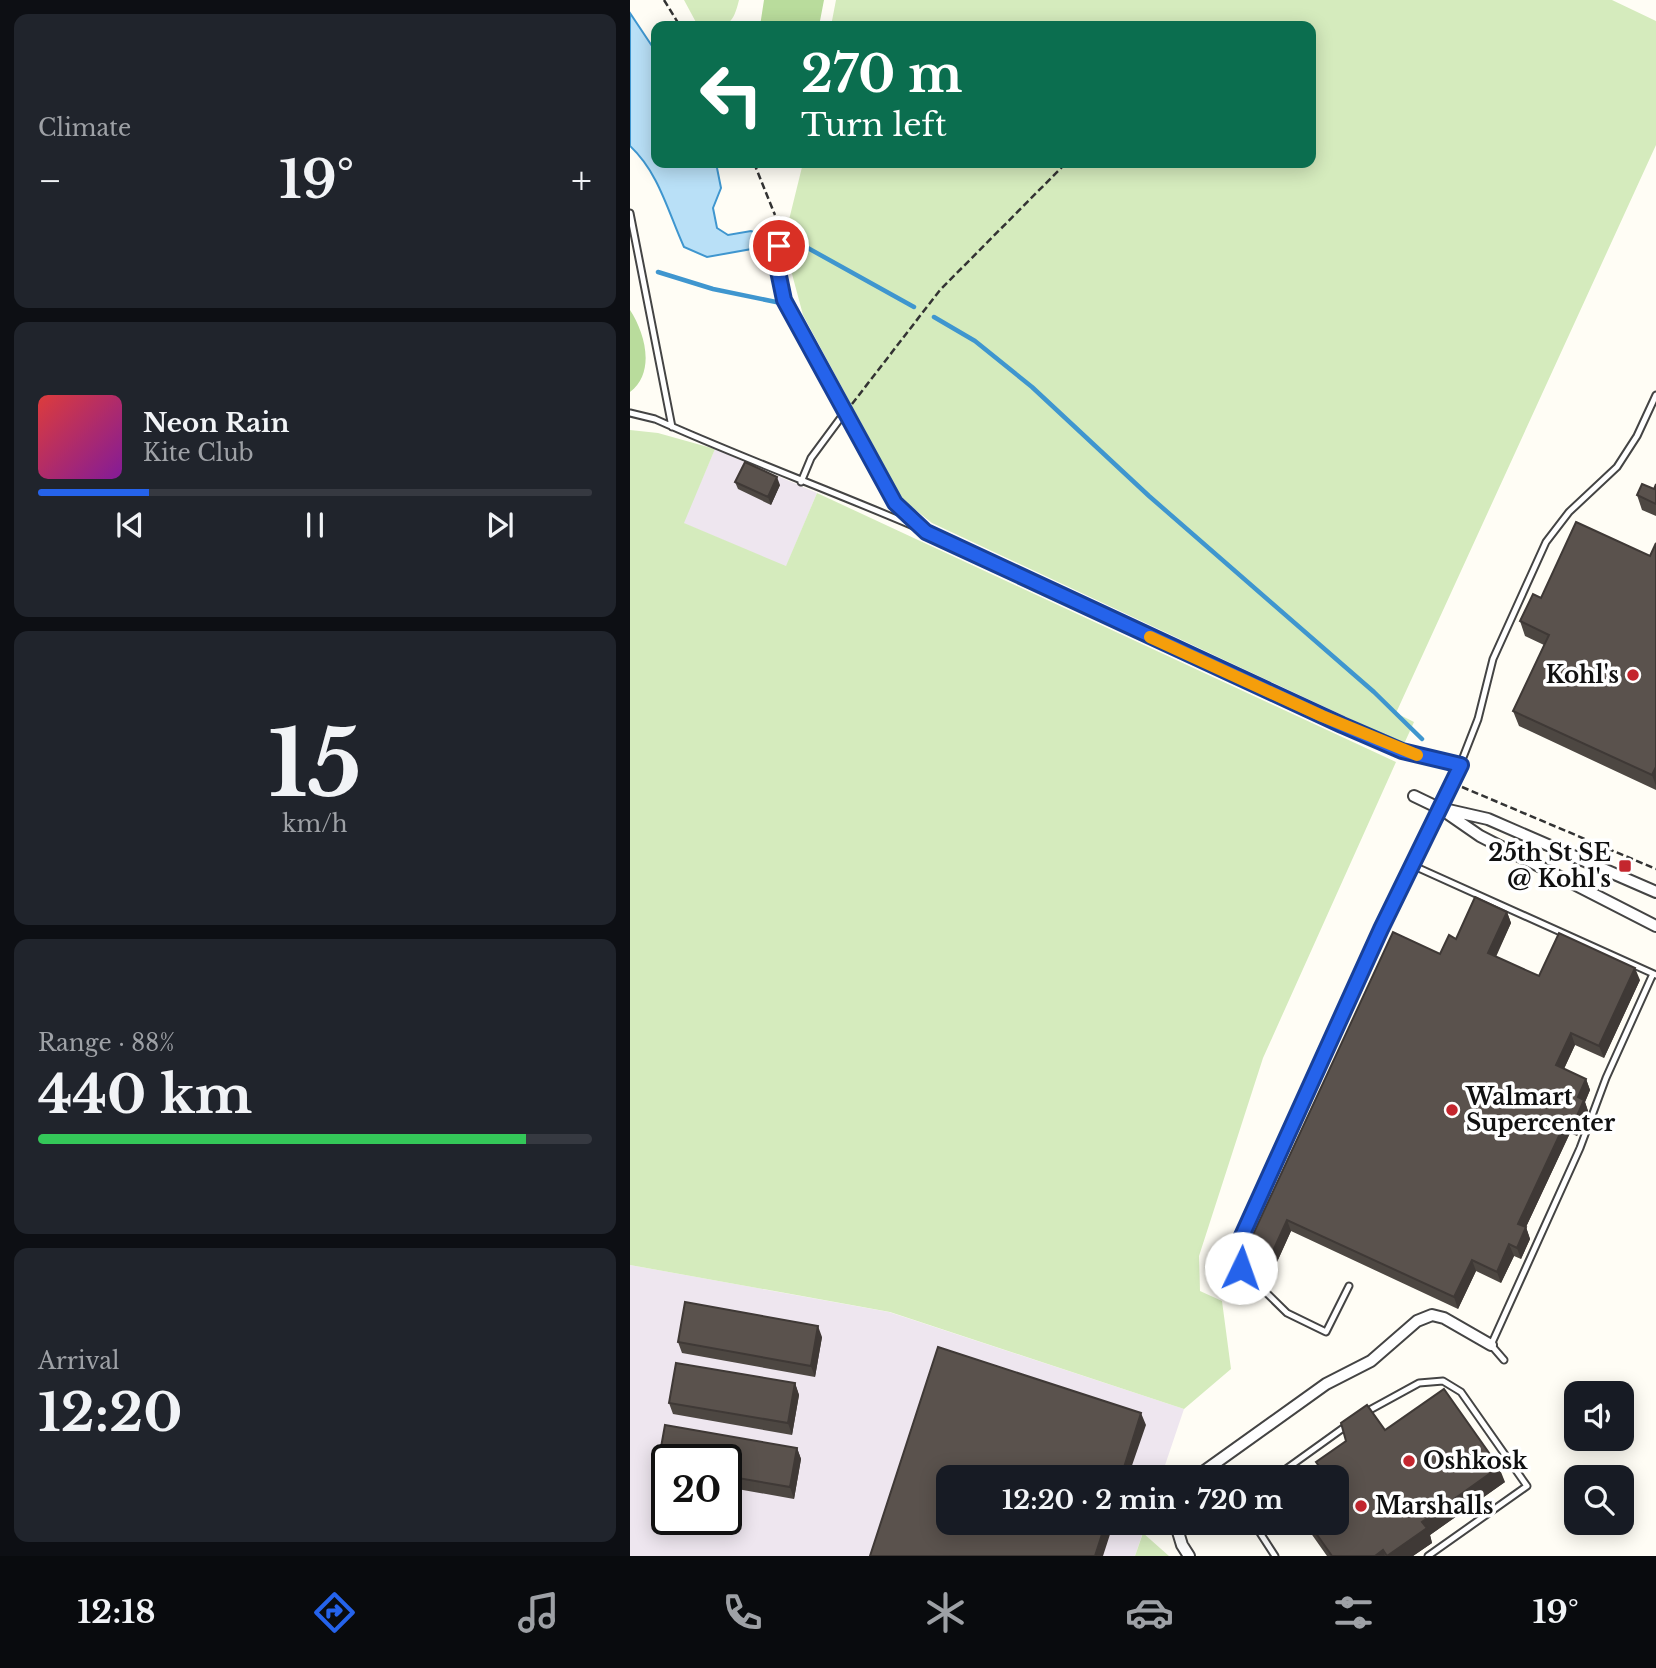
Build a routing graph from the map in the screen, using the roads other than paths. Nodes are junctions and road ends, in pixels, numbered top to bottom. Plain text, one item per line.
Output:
1 (630, 213) edge
2 (779, 221) road end
3 (1656, 395) edge
4 (845, 412) junction
5 (630, 414) edge
6 (672, 427) junction
7 (800, 482) junction
8 (926, 532) junction
9 (1461, 765) junction
10 (1415, 796) dead end
11 (1441, 809) junction
12 (1413, 866) junction
13 (1656, 892) edge
14 (1656, 926) edge
15 (1654, 976) edge
16 (1349, 1286) dead end
17 (1491, 1345) junction
18 (1504, 1360) dead end
19 (1358, 1417) edge
20 (1348, 1424) edge
21 (1212, 1465) edge
22 (1292, 1465) edge
23 (1179, 1535) edge
24 (1261, 1535) edge
25 (1189, 1556) edge
26 (1275, 1556) edge
27 (1429, 1556) edge

1 - 6 lane
2 - 4 lane
3 - 9 lane
4 - 7 lane
4 - 8 lane
5 - 6 lane
6 - 7 lane
7 - 8 lane
8 - 9 lane
9 - 11 lane
10 - 11 street
11 - 12 lane
11 - 13 street
11 - 14 street
12 - 15 lane
12 - 16 lane
15 - 17 lane
17 - 18 lane
17 - 21 street
19 - 27 lane
20 - 22 lane
23 - 25 street
24 - 26 lane

